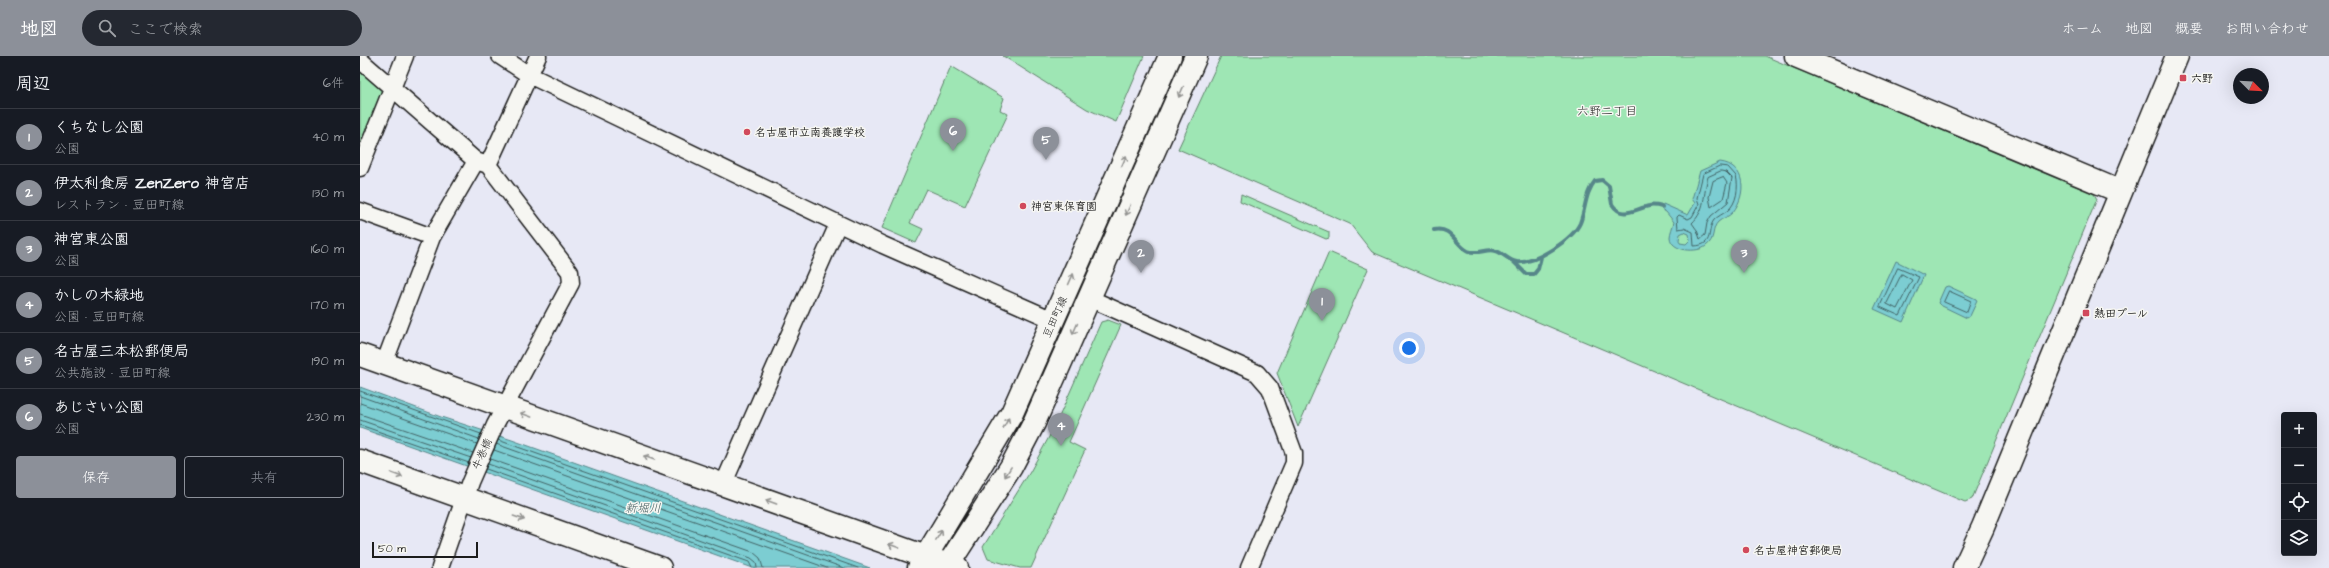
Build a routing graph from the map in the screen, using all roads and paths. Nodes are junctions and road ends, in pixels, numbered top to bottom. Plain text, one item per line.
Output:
1 (405, 56) edge
2 (500, 56) edge
3 (538, 56) edge
4 (1170, 56) edge
5 (1196, 56) edge
6 (1796, 56) edge
7 (2177, 56) edge
8 (360, 60) edge
9 (529, 75) junction
10 (392, 88) junction
11 (482, 163) junction
12 (360, 168) edge
13 (2121, 192) junction
14 (360, 211) edge
15 (838, 224) junction
16 (432, 237) junction
17 (1089, 298) junction
18 (1054, 320) junction
19 (360, 355) edge
20 (384, 364) junction
21 (500, 416) junction
22 (360, 461) edge
23 (723, 485) junction
24 (466, 490) junction
25 (922, 563) edge
26 (950, 567) edge
27 (440, 568) edge
28 (660, 568) edge
29 (1249, 568) edge
30 (1964, 568) edge

1 - 10 street
2 - 9 street
3 - 9 street
18 -> 4 street, 豆田町線
5 -> 17 street
6 - 13 street
7 - 13 street
8 - 10 street, 牛巻橋
9 - 11 street
9 - 15 street
10 - 11 street, 牛巻橋
10 - 12 street
11 - 16 street
11 - 21 street, 牛巻橋
13 - 30 street
14 - 16 street
15 - 18 street
15 - 23 street
16 - 20 street
17 -> 26 street
17 - 29 street
25 -> 18 street, 豆田町線
19 - 20 street
20 - 21 street
23 -> 21 street
21 - 24 street, 牛巻橋
22 -> 24 street
25 -> 23 street
24 - 27 street, 牛巻橋
24 -> 28 street
25 - 26 street

